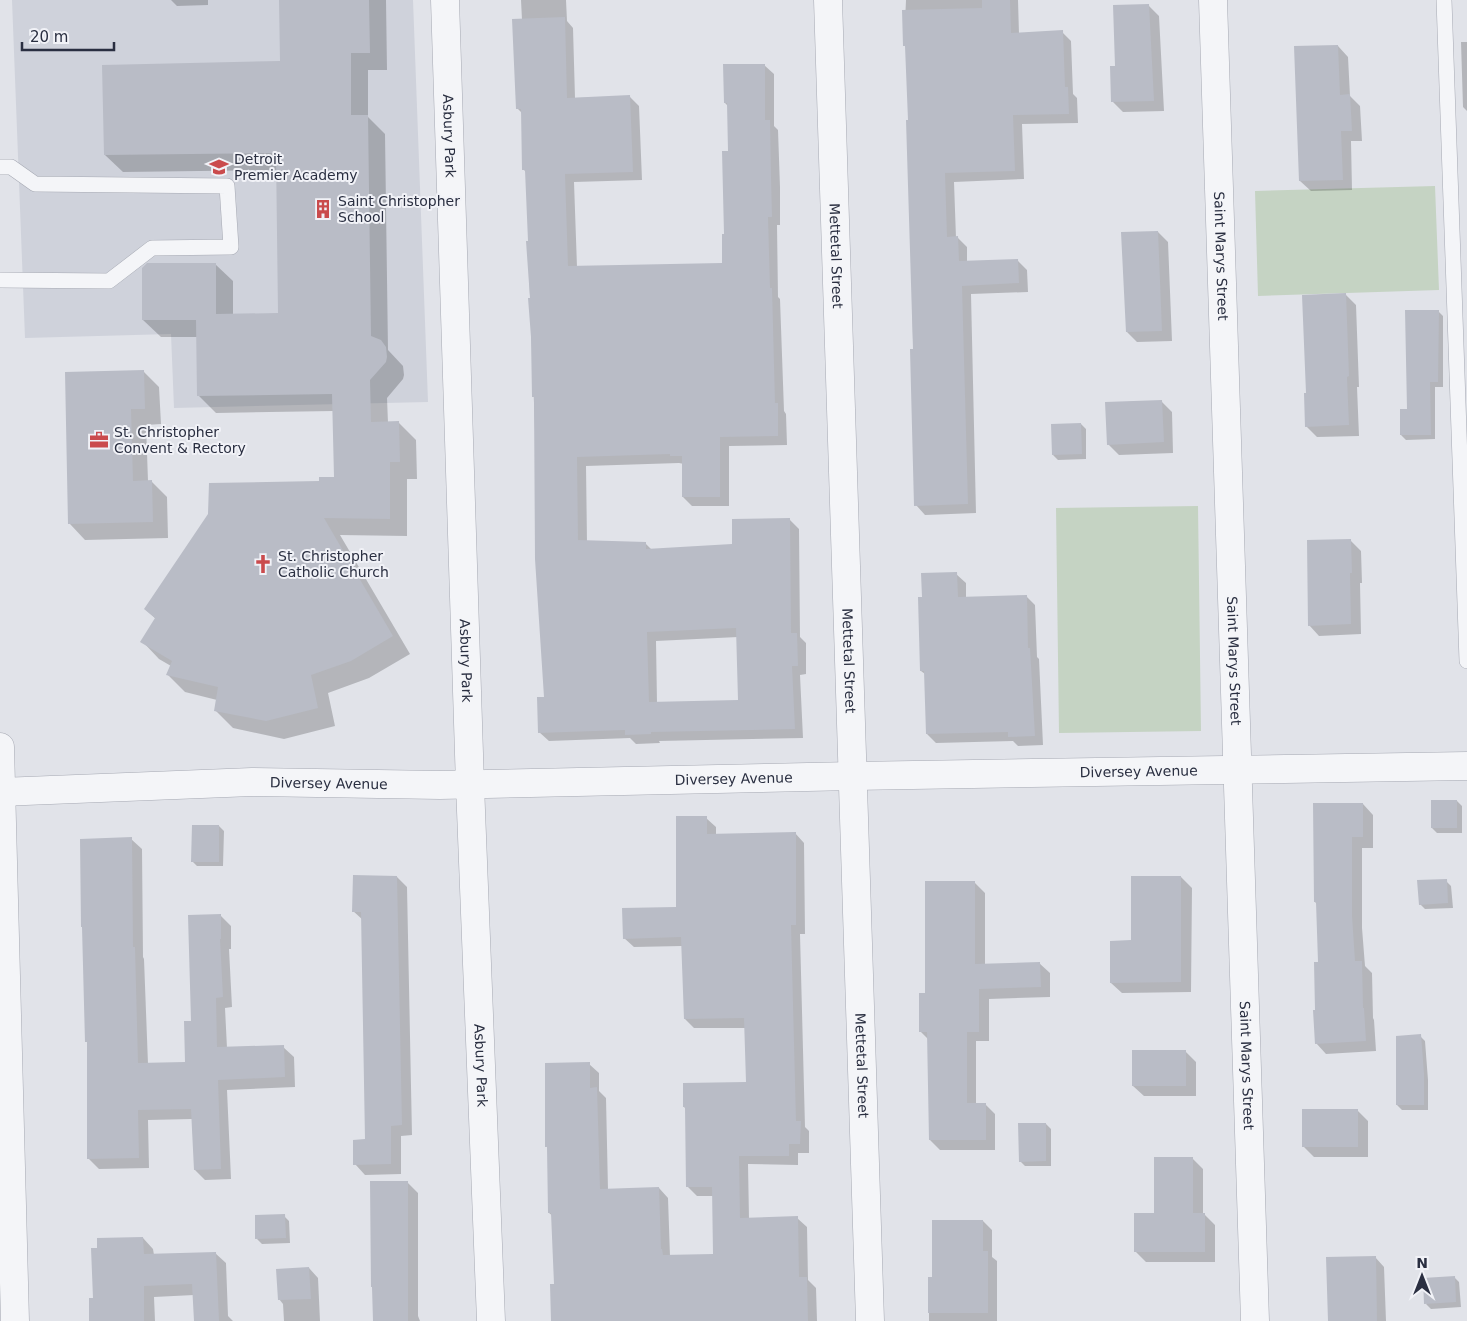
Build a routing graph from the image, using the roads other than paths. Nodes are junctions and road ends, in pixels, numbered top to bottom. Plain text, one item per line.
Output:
1 (445, 0) edge
2 (828, 0) edge
3 (1213, 0) edge
4 (1444, 0) edge
5 (0, 167) edge
6 (0, 280) edge
7 (1467, 661) edge
8 (0, 747) edge
9 (1467, 766) edge
10 (1237, 769) junction
11 (853, 776) junction
12 (470, 785) junction
13 (1, 792) edge
14 (15, 1321) edge
15 (491, 1321) edge
16 (870, 1321) edge
17 (1255, 1321) edge

1 - 12 street, Asbury Park
2 - 11 street, Mettetal Street
3 - 10 street, Saint Marys Street
4 - 7 lane
5 - 6 lane
8 - 13 street
9 - 10 street, Diversey Avenue
10 - 11 street, Diversey Avenue
10 - 17 street, Saint Marys Street
11 - 12 street, Diversey Avenue
11 - 16 street, Mettetal Street
12 - 13 street, Diversey Avenue
12 - 15 street, Asbury Park
13 - 14 street

